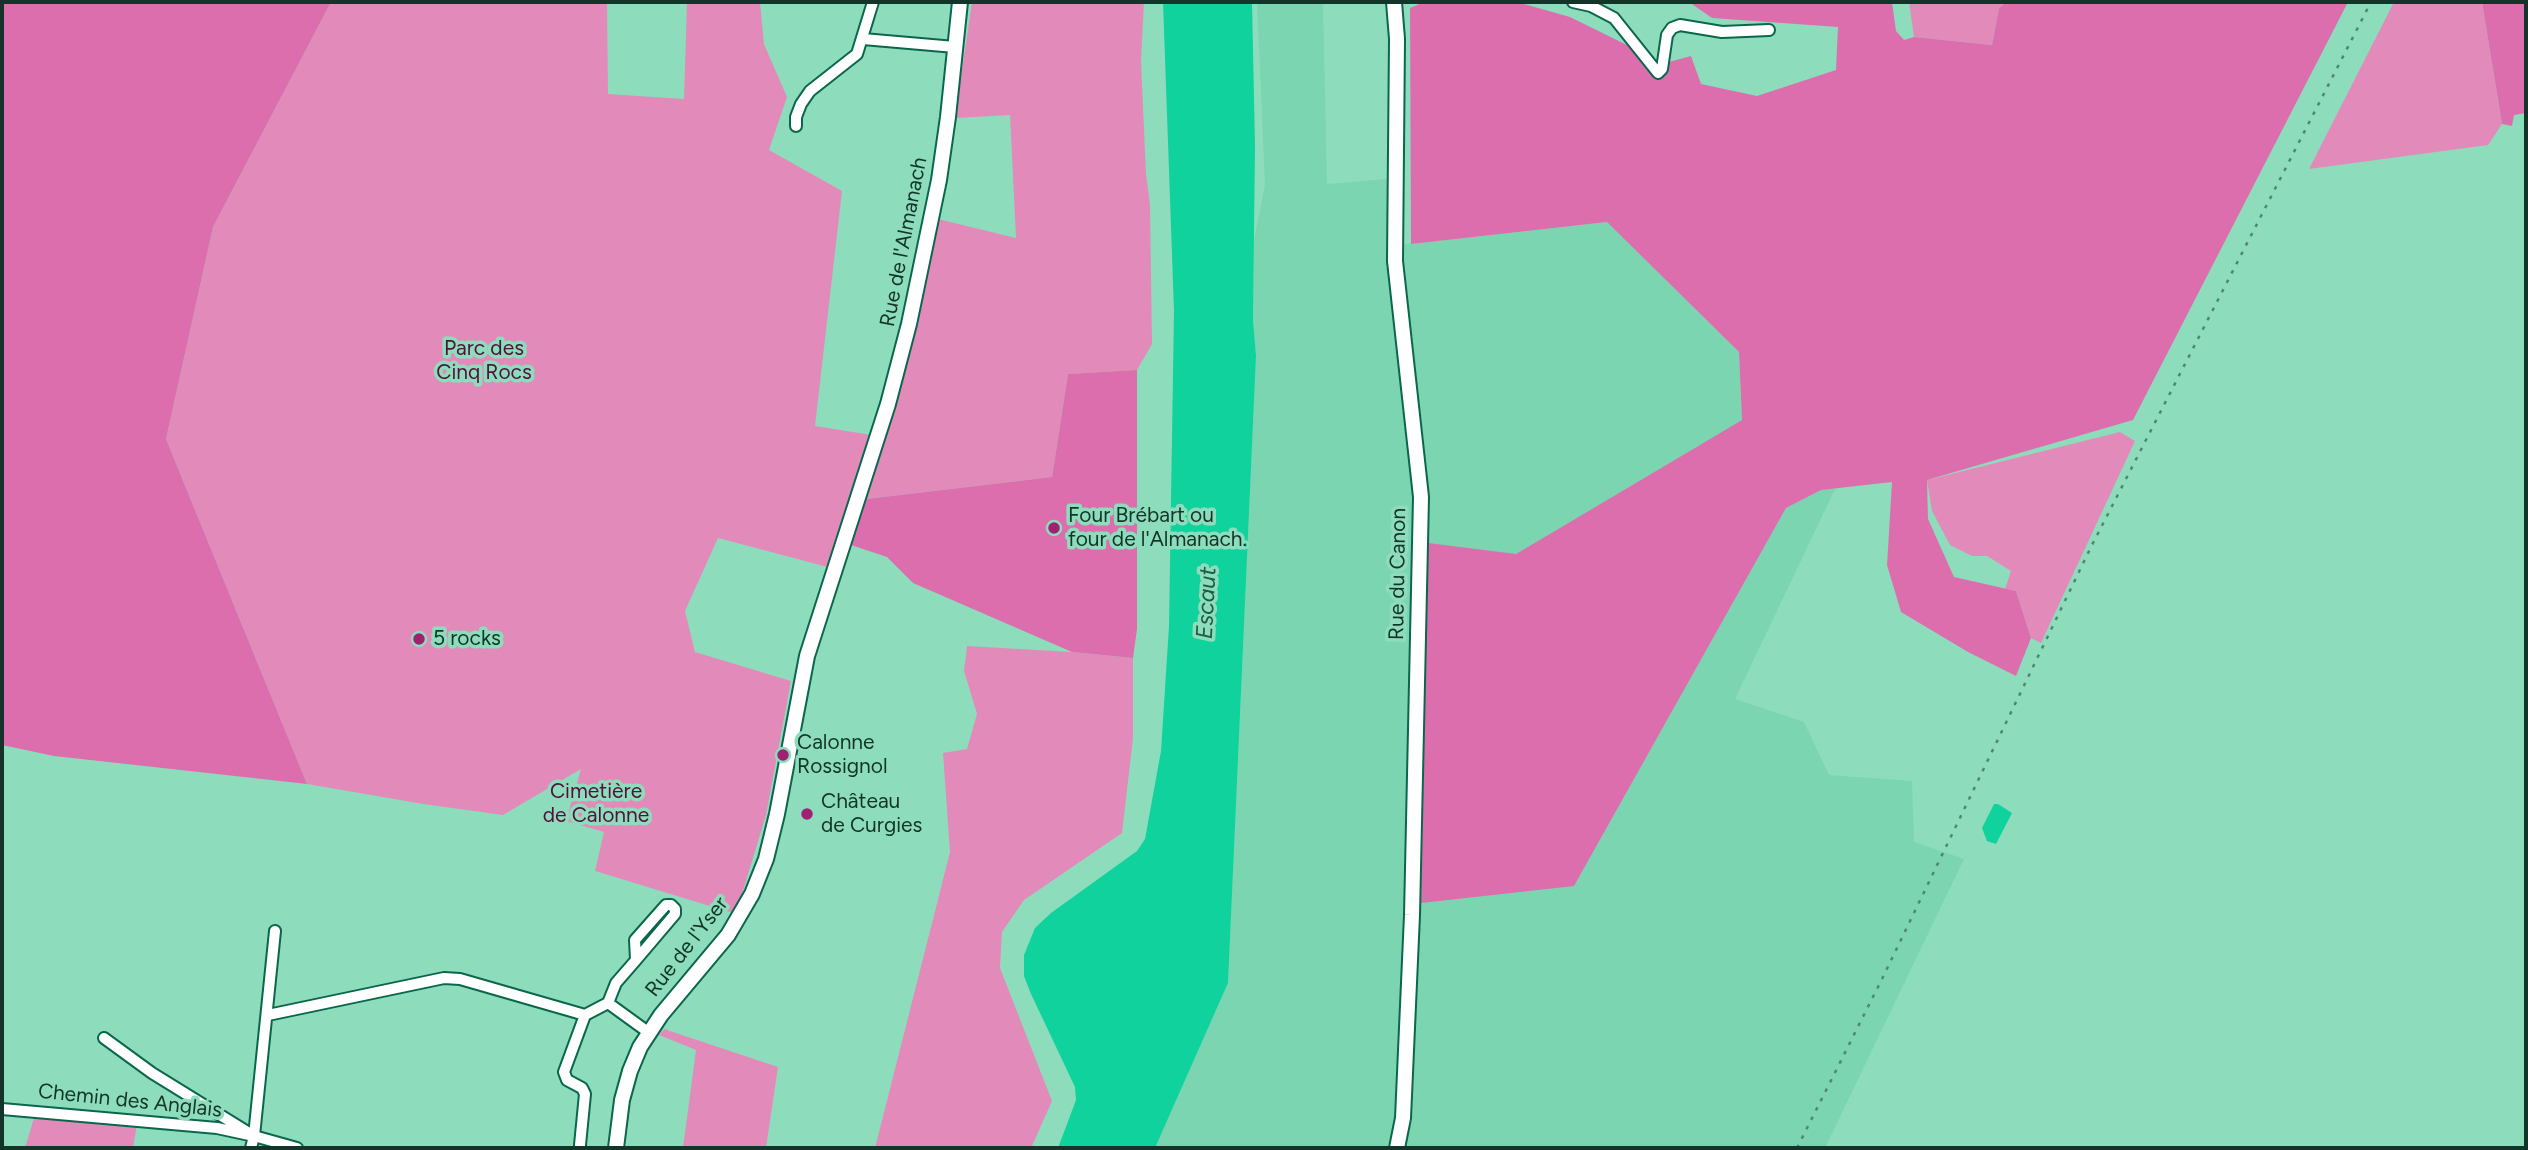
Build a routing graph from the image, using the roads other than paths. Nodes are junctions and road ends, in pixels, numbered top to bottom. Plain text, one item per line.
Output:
1 (873, 2) edge
2 (960, 2) edge
3 (1394, 2) edge
4 (1573, 2) edge
5 (1769, 30) dead end
6 (863, 38) junction
7 (956, 47) junction
8 (796, 126) dead end
9 (863, 485) joint
10 (275, 931) dead end
11 (636, 960) junction
12 (608, 1003) junction
13 (268, 1015) junction
14 (585, 1015) junction
15 (648, 1032) junction
16 (104, 1038) dead end
17 (2, 1109) edge
18 (254, 1136) junction
19 (580, 1145) dead end
20 (251, 1148) edge
21 (297, 1148) edge
22 (615, 1148) edge
23 (1397, 1148) edge

1 - 6 street
2 - 7 main road, Rue de l'Almanach
3 - 23 main road, Rue du Canon
4 - 5 street
6 - 7 street
6 - 8 street
7 - 9 main road, Rue de l'Almanach
9 - 15 main road, Rue de l'Yser
10 - 13 street
11 - 11 street
11 - 12 street
12 - 14 street
12 - 15 street
13 - 14 street
13 - 18 street
14 - 19 street
15 - 22 main road, Rue de l'Yser
16 - 18 street
17 - 18 street, Chemin des Anglais
18 - 20 street
18 - 21 street

